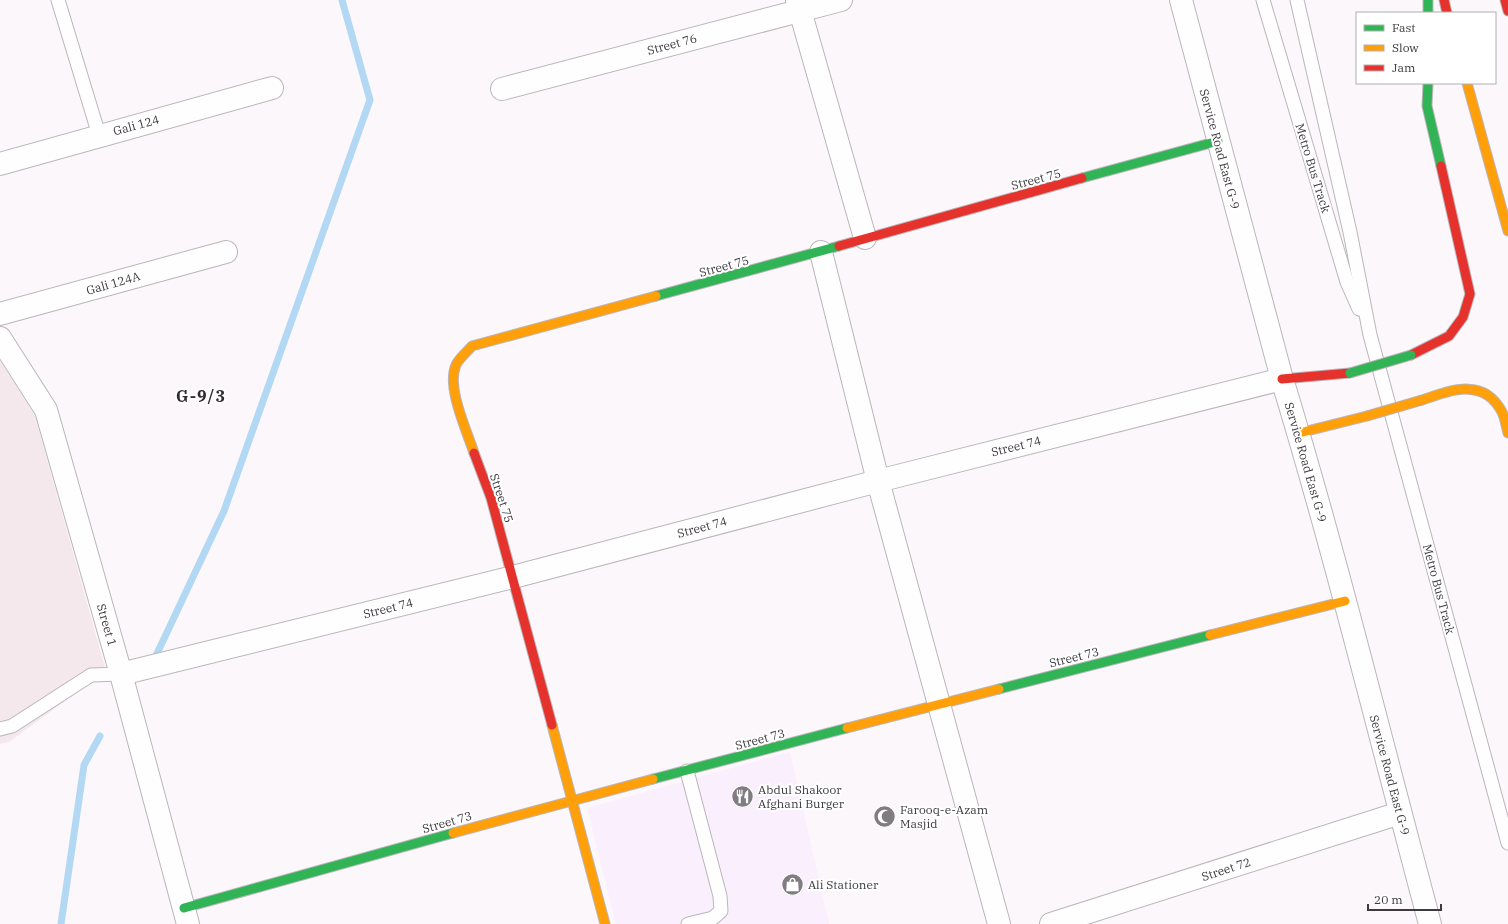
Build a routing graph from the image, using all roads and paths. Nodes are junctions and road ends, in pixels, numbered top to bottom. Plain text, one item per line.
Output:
1 (58, 0) edge
2 (841, 0) edge
3 (1181, 0) edge
4 (1262, 0) edge
5 (1297, 0) edge
6 (1428, 0) edge
7 (1444, 0) edge
8 (1505, 0) edge
9 (799, 5) edge
10 (1508, 11) edge
11 (1428, 12) edge
12 (1448, 12) edge
13 (1428, 84) edge
14 (1467, 84) edge
15 (272, 88) dead end
16 (502, 89) dead end
17 (99, 135) junction
18 (1218, 141) junction
19 (0, 164) edge
20 (1508, 231) edge
21 (865, 238) junction
22 (226, 252) dead end
23 (821, 252) junction
24 (0, 314) edge
25 (1370, 335) junction
26 (0, 338) edge
27 (1282, 379) junction
28 (1299, 433) junction
29 (1508, 433) edge
30 (878, 481) junction
31 (514, 577) junction
32 (1345, 601) junction
33 (121, 674) junction
34 (939, 704) junction
35 (0, 729) edge
36 (687, 771) junction
37 (573, 800) junction
38 (1400, 813) junction
39 (1508, 843) edge
40 (186, 916) edge
41 (605, 924) edge
42 (688, 924) edge
43 (999, 924) edge
44 (1051, 924) edge
45 (1430, 924) edge

1 - 17 lane
2 - 9 street, Street 76
3 - 18 street, Service Road East G-9
4 - 25 lane, Metro Bus Track
5 - 25 lane, Metro Bus Track
6 - 11 street
7 - 12 street
8 - 10 street
9 - 16 street, Street 76
9 - 21 street
13 - 27 street, bridge
14 - 20 street
15 - 17 street, Gali 124
17 - 19 street, Gali 124
18 - 21 street, Street 75
18 - 27 street, Service Road East G-9
21 - 23 street, Street 75
22 - 24 street, Gali 124A
23 - 30 street
23 - 31 street, Street 75
25 - 39 lane, Metro Bus Track
26 - 33 street, Street 1
27 - 28 street, Service Road East G-9
27 - 30 street, Street 74
28 - 29 street, bridge
28 - 32 street, Service Road East G-9
30 - 31 street, Street 74
30 - 34 street
31 - 33 street, Street 74
31 - 37 street, Street 75
32 - 34 street, Street 73
32 - 38 street, Service Road East G-9
33 - 35 lane
33 - 40 street, Street 1
34 - 36 street, Street 73
34 - 43 street
36 - 37 street, Street 73
36 - 42 lane
37 - 40 street, Street 73
37 - 41 street, Street 75
38 - 44 street, Street 72
38 - 45 street, Service Road East G-9

